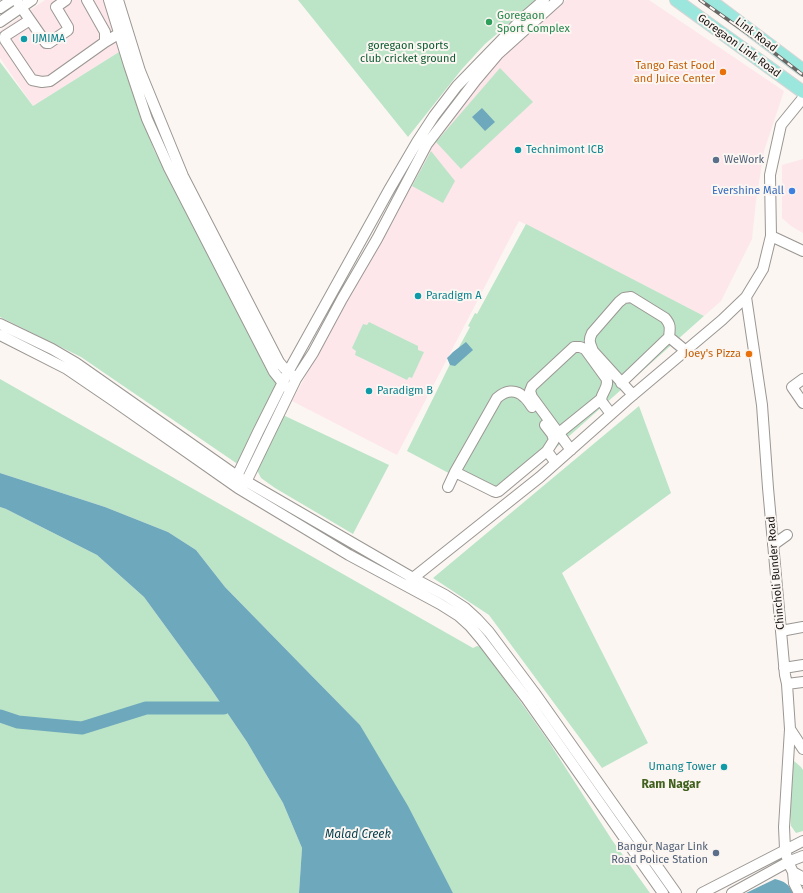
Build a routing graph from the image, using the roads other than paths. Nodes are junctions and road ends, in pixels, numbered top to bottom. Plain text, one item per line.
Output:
1 (12, 0) edge
2 (32, 0) edge
3 (66, 0) edge
4 (87, 0) edge
5 (109, 0) edge
6 (118, 0) edge
7 (544, 0) edge
8 (558, 0) edge
9 (676, 0) edge
10 (710, 0) edge
11 (19, 4) edge
12 (53, 4) edge
13 (0, 8) edge
14 (30, 20) junction
15 (0, 22) edge
16 (123, 32) junction
17 (105, 42) junction
18 (803, 70) edge
19 (803, 92) edge
20 (803, 98) edge
21 (168, 154) junction
22 (392, 184) junction
23 (403, 189) junction
24 (771, 236) junction
25 (803, 251) edge
26 (746, 297) junction
27 (0, 324) edge
28 (0, 335) edge
29 (669, 337) junction
30 (686, 350) junction
31 (288, 372) junction
32 (296, 379) junction
33 (803, 379) edge
34 (283, 383) junction
35 (622, 383) junction
36 (290, 391) junction
37 (633, 395) junction
38 (601, 399) junction
39 (803, 403) edge
40 (611, 414) junction
41 (559, 433) junction
42 (547, 450) junction
43 (571, 450) junction
44 (556, 463) junction
45 (455, 472) junction
46 (240, 482) junction
47 (448, 487) dead end
48 (787, 535) dead end
49 (773, 545) junction
50 (410, 582) junction
51 (803, 628) edge
52 (781, 631) junction
53 (803, 665) edge
54 (784, 668) junction
55 (803, 682) edge
56 (787, 684) junction
57 (790, 729) junction
58 (803, 749) edge
59 (803, 840) edge
60 (785, 849) junction
61 (803, 856) edge
62 (788, 862) junction
63 (793, 872) junction
64 (803, 880) edge
65 (663, 893) edge
66 (676, 893) edge
67 (702, 893) edge
68 (732, 893) edge
69 (799, 893) edge

1 - 13 street
2 - 11 street
3 - 12 street
4 - 17 street
5 - 16 street
6 - 16 street
7 - 22 street
8 - 23 street
9 - 19 main road, Goregaon Link Road
10 - 18 main road, Link Road
11 - 14 street
11 - 15 street
12 - 14 street
14 - 17 street
16 - 17 street
16 - 21 street
20 - 24 street
21 - 31 street
21 - 34 street
22 - 23 street
22 - 31 street
23 - 32 street
24 - 25 street
24 - 26 street
26 - 30 street
26 - 49 street, Chincholi Bunder Road
27 - 46 street
28 - 46 street
29 - 30 street
29 - 35 street
29 - 35 street
30 - 37 street
31 - 32 street
31 - 34 street
32 - 36 street
33 - 39 street
34 - 36 street
34 - 46 street
35 - 37 street
36 - 46 street
37 - 40 street
38 - 40 street
38 - 41 street
38 - 41 street
40 - 43 street
41 - 43 street
42 - 44 street
42 - 45 street
42 - 45 street
43 - 44 street
44 - 50 street
45 - 47 street
46 - 50 street
48 - 49 street
49 - 52 street, Chincholi Bunder Road
50 - 65 street
50 - 66 street
51 - 52 street
52 - 54 street, Chincholi Bunder Road
53 - 54 street
54 - 56 street, Chincholi Bunder Road
55 - 56 street
56 - 57 street, Chincholi Bunder Road
57 - 58 street
57 - 60 street, Chincholi Bunder Road
59 - 60 street
60 - 62 street, Chincholi Bunder Road
60 - 67 street
61 - 62 street
62 - 63 street, Chincholi Bunder Road
62 - 68 street
63 - 64 street
63 - 69 street

